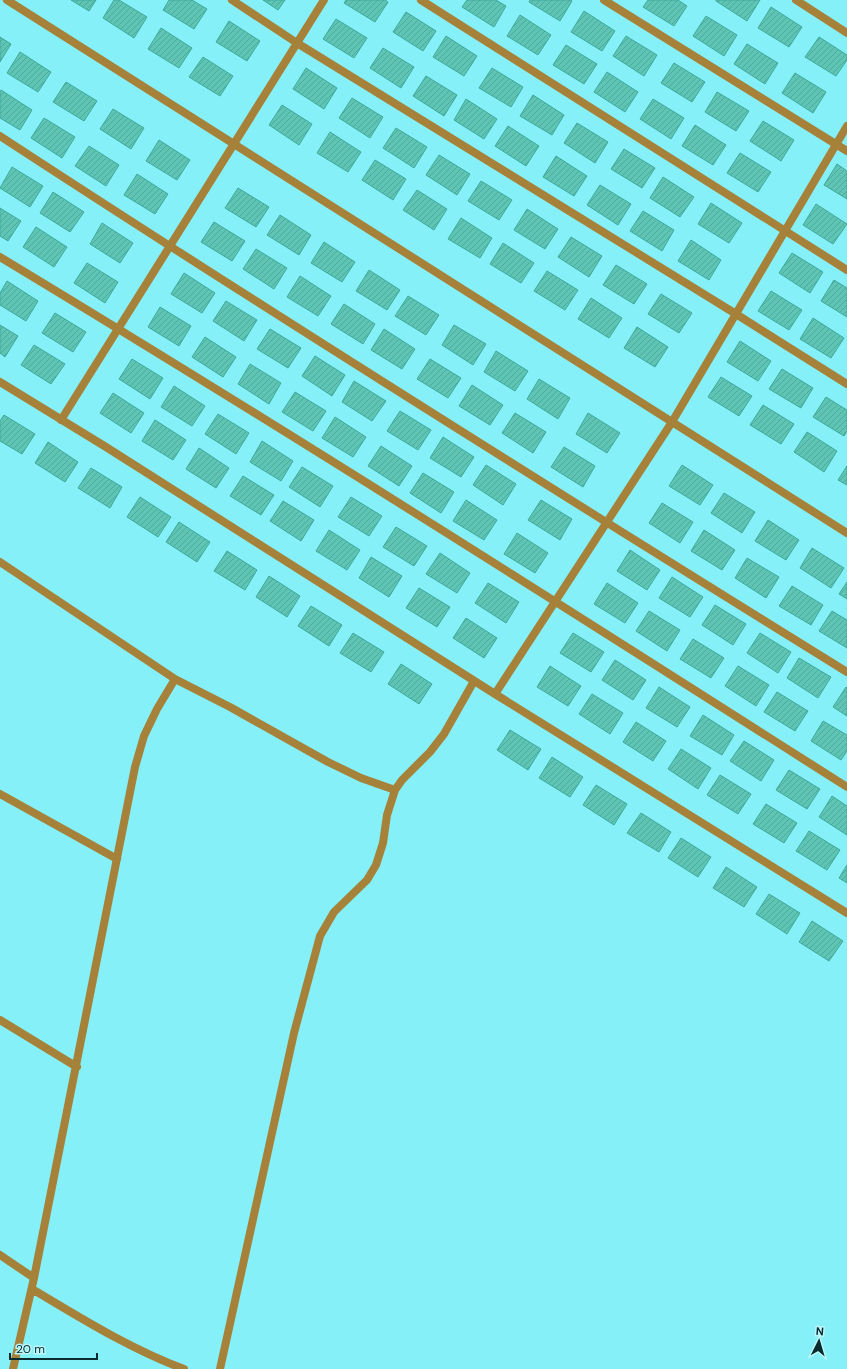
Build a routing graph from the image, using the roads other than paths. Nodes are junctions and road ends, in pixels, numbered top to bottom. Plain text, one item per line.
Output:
1 (6, 0) edge
2 (232, 0) edge
3 (324, 0) edge
4 (421, 0) edge
5 (604, 0) edge
6 (796, 0) edge
7 (847, 33) edge
8 (297, 43) junction
9 (847, 126) edge
10 (0, 136) edge
11 (234, 144) junction
12 (836, 145) junction
13 (847, 151) edge
14 (785, 232) junction
15 (170, 247) junction
16 (0, 257) edge
17 (847, 270) edge
18 (736, 314) junction
19 (118, 328) junction
20 (0, 382) edge
21 (847, 384) edge
22 (61, 420) junction
23 (672, 422) junction
24 (607, 523) junction
25 (847, 533) edge
26 (0, 562) edge
27 (556, 602) junction
28 (847, 672) edge
29 (175, 679) junction
30 (474, 681) junction
31 (495, 694) junction
32 (847, 787) edge
33 (395, 790) junction
34 (0, 794) edge
35 (117, 859) junction
36 (847, 913) edge
37 (0, 1020) edge
38 (76, 1067) junction
39 (0, 1256) edge
40 (34, 1278) junction
41 (32, 1289) junction
42 (13, 1369) edge
43 (184, 1369) edge
44 (220, 1369) edge

1 - 11 street
2 - 8 street
3 - 8 street
4 - 14 street
5 - 12 street
6 - 7 street
8 - 11 street
8 - 18 street
9 - 12 street
10 - 15 street
11 - 15 street
11 - 23 street
12 - 13 street
12 - 14 street
14 - 17 street
14 - 18 street
15 - 19 street
15 - 24 street
16 - 19 street
18 - 21 street
18 - 23 street
19 - 22 street
19 - 27 street
20 - 22 street
22 - 30 street
23 - 24 street
23 - 25 street
24 - 27 street
24 - 28 street
26 - 29 street
27 - 31 street
27 - 32 street
29 - 33 street
29 - 35 street
30 - 31 street
30 - 33 street
31 - 36 street
33 - 44 street
34 - 35 street
35 - 38 street
37 - 38 street
38 - 40 street
39 - 40 street
40 - 41 street
41 - 42 street
41 - 43 street

